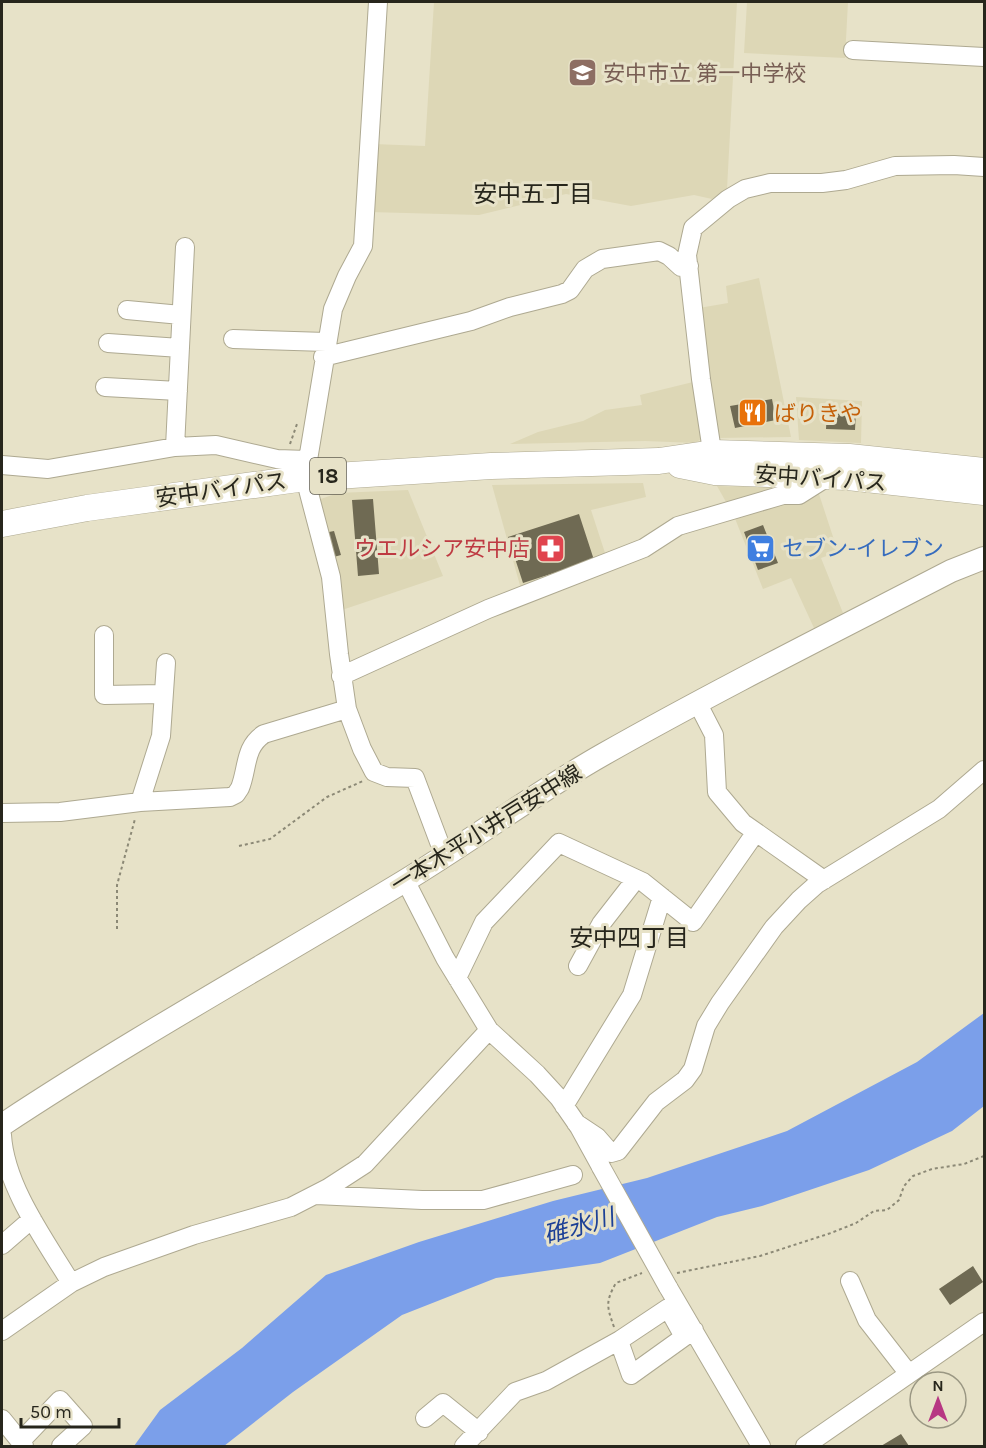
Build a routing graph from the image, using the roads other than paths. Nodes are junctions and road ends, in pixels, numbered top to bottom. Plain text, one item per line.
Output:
1 (378, 2) edge
2 (853, 50) dead end
3 (984, 57) edge
4 (984, 167) edge
5 (185, 248) dead end
6 (688, 266) junction
7 (127, 310) dead end
8 (182, 315) junction
9 (233, 339) dead end
10 (108, 343) dead end
11 (180, 348) junction
12 (325, 350) junction
13 (105, 387) dead end
14 (178, 391) junction
15 (175, 447) junction
16 (714, 462) junction
17 (2, 465) edge
18 (306, 469) junction
19 (984, 471) edge
20 (829, 476) junction
21 (984, 492) edge
22 (2, 524) edge
23 (984, 558) edge
24 (104, 635) dead end
25 (166, 663) dead end
26 (342, 676) junction
27 (163, 694) junction
28 (697, 702) junction
29 (348, 709) junction
30 (984, 770) edge
31 (140, 802) junction
32 (2, 813) edge
33 (756, 832) junction
34 (444, 855) junction
35 (636, 879) junction
36 (405, 880) junction
37 (824, 880) junction
38 (662, 897) junction
39 (578, 966) dead end
40 (457, 978) junction
41 (489, 1030) junction
42 (564, 1106) junction
43 (576, 1123) junction
44 (2, 1125) edge
45 (2, 1135) edge
46 (573, 1175) dead end
47 (316, 1195) junction
48 (32, 1219) junction
49 (2, 1245) edge
50 (850, 1281) dead end
51 (71, 1283) junction
52 (984, 1322) edge
53 (2, 1332) edge
54 (689, 1334) junction
55 (620, 1341) junction
56 (915, 1370) edge
57 (908, 1373) edge
58 (908, 1375) edge
59 (425, 1418) dead end
60 (2, 1419) edge
61 (479, 1432) junction
62 (22, 1444) edge
63 (61, 1446) edge
64 (464, 1446) edge
65 (761, 1446) edge
66 (805, 1446) edge

1 - 12 street
2 - 3 street
4 - 6 street
5 - 8 street
6 - 12 street
6 - 16 street
7 - 8 street
8 - 11 street
9 - 12 street
10 - 11 street
11 - 14 street
12 - 18 street
13 - 14 street
14 - 15 street
15 - 17 street
15 - 18 street
16 - 18 highway, 安中バイパス / 18
16 - 19 highway, 安中バイパス / 18
16 - 20 highway, 安中バイパス / 18
18 - 22 highway, 安中バイパス / 18
18 - 26 street
20 - 21 highway, 安中バイパス / 18
20 - 26 street
23 - 28 main road, 一本木平小井戸安中線
24 - 27 street
25 - 27 street
26 - 29 street
27 - 31 street
28 - 33 street
28 - 34 main road, 一本木平小井戸安中線
29 - 31 street
29 - 34 street
30 - 37 street
31 - 32 street
33 - 37 street
33 - 38 street
34 - 36 main road, 一本木平小井戸安中線
35 - 38 street
35 - 39 street
35 - 40 street
36 - 40 street
36 - 44 main road, 一本木平小井戸安中線
37 - 43 street
38 - 42 street
40 - 41 street
41 - 42 street
41 - 47 street
42 - 43 street
43 - 54 street, bridge
45 - 48 street
46 - 47 street
47 - 51 street
48 - 49 street
48 - 51 street
50 - 57 street
51 - 53 street
52 - 56 street
54 - 55 street
54 - 55 street
54 - 65 street
55 - 61 street
58 - 66 street
59 - 61 street
60 - 62 street
61 - 64 street
62 - 63 street

